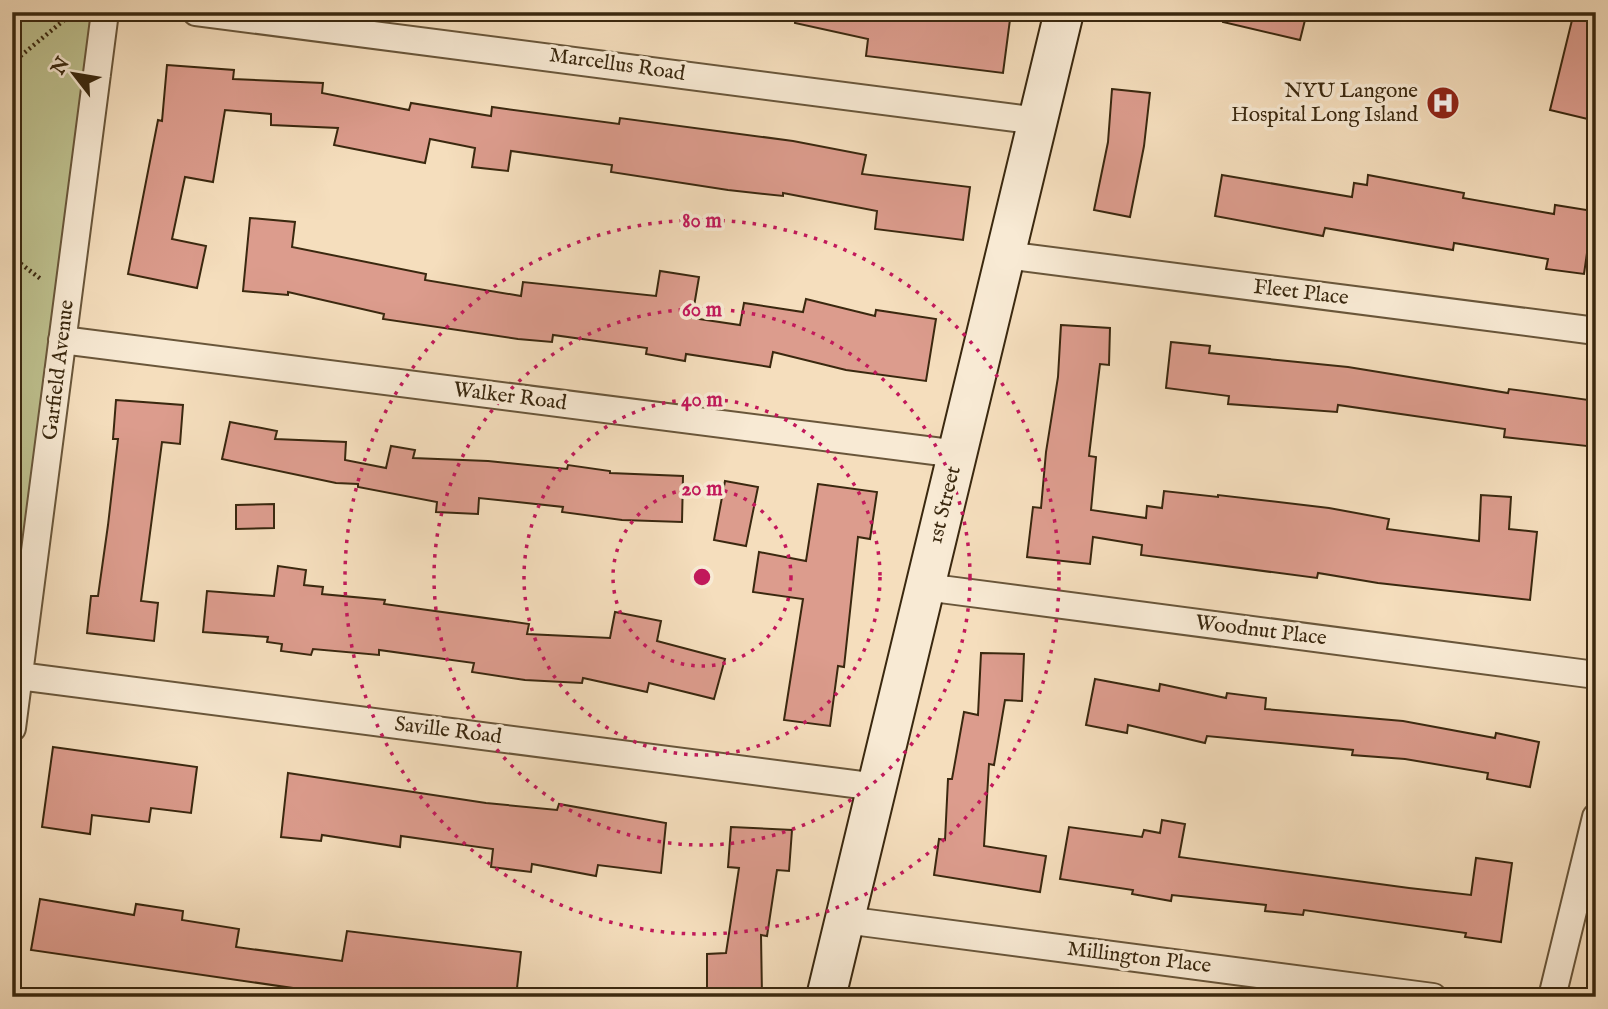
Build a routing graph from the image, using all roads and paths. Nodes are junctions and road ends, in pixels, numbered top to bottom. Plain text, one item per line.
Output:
1 (74, 12) edge
2 (105, 12) edge
3 (196, 12) edge
4 (1064, 12) edge
5 (12, 63) edge
6 (1038, 121) junction
7 (1006, 256) junction
8 (1596, 331) edge
9 (62, 340) junction
10 (958, 454) junction
11 (925, 587) junction
12 (1596, 675) edge
13 (19, 676) junction
14 (12, 728) edge
15 (877, 787) junction
16 (1596, 817) edge
17 (845, 920) junction
18 (827, 997) edge
19 (1433, 997) edge
20 (1552, 997) edge

1 - 5 path
2 - 9 street, Garfield Avenue
3 - 6 street, Marcellus Road
4 - 6 street, 1st Street
6 - 7 street, 1st Street
7 - 8 street, Fleet Place
7 - 10 street, 1st Street
9 - 10 street, Walker Road
9 - 13 street, Garfield Avenue
10 - 11 street, 1st Street
11 - 12 street, Woodnut Place
11 - 15 street, 1st Street
13 - 14 street, Garfield Avenue
13 - 15 street, Saville Road
15 - 17 street, 1st Street
16 - 20 street
17 - 18 street, 1st Street
17 - 19 street, Millington Place

